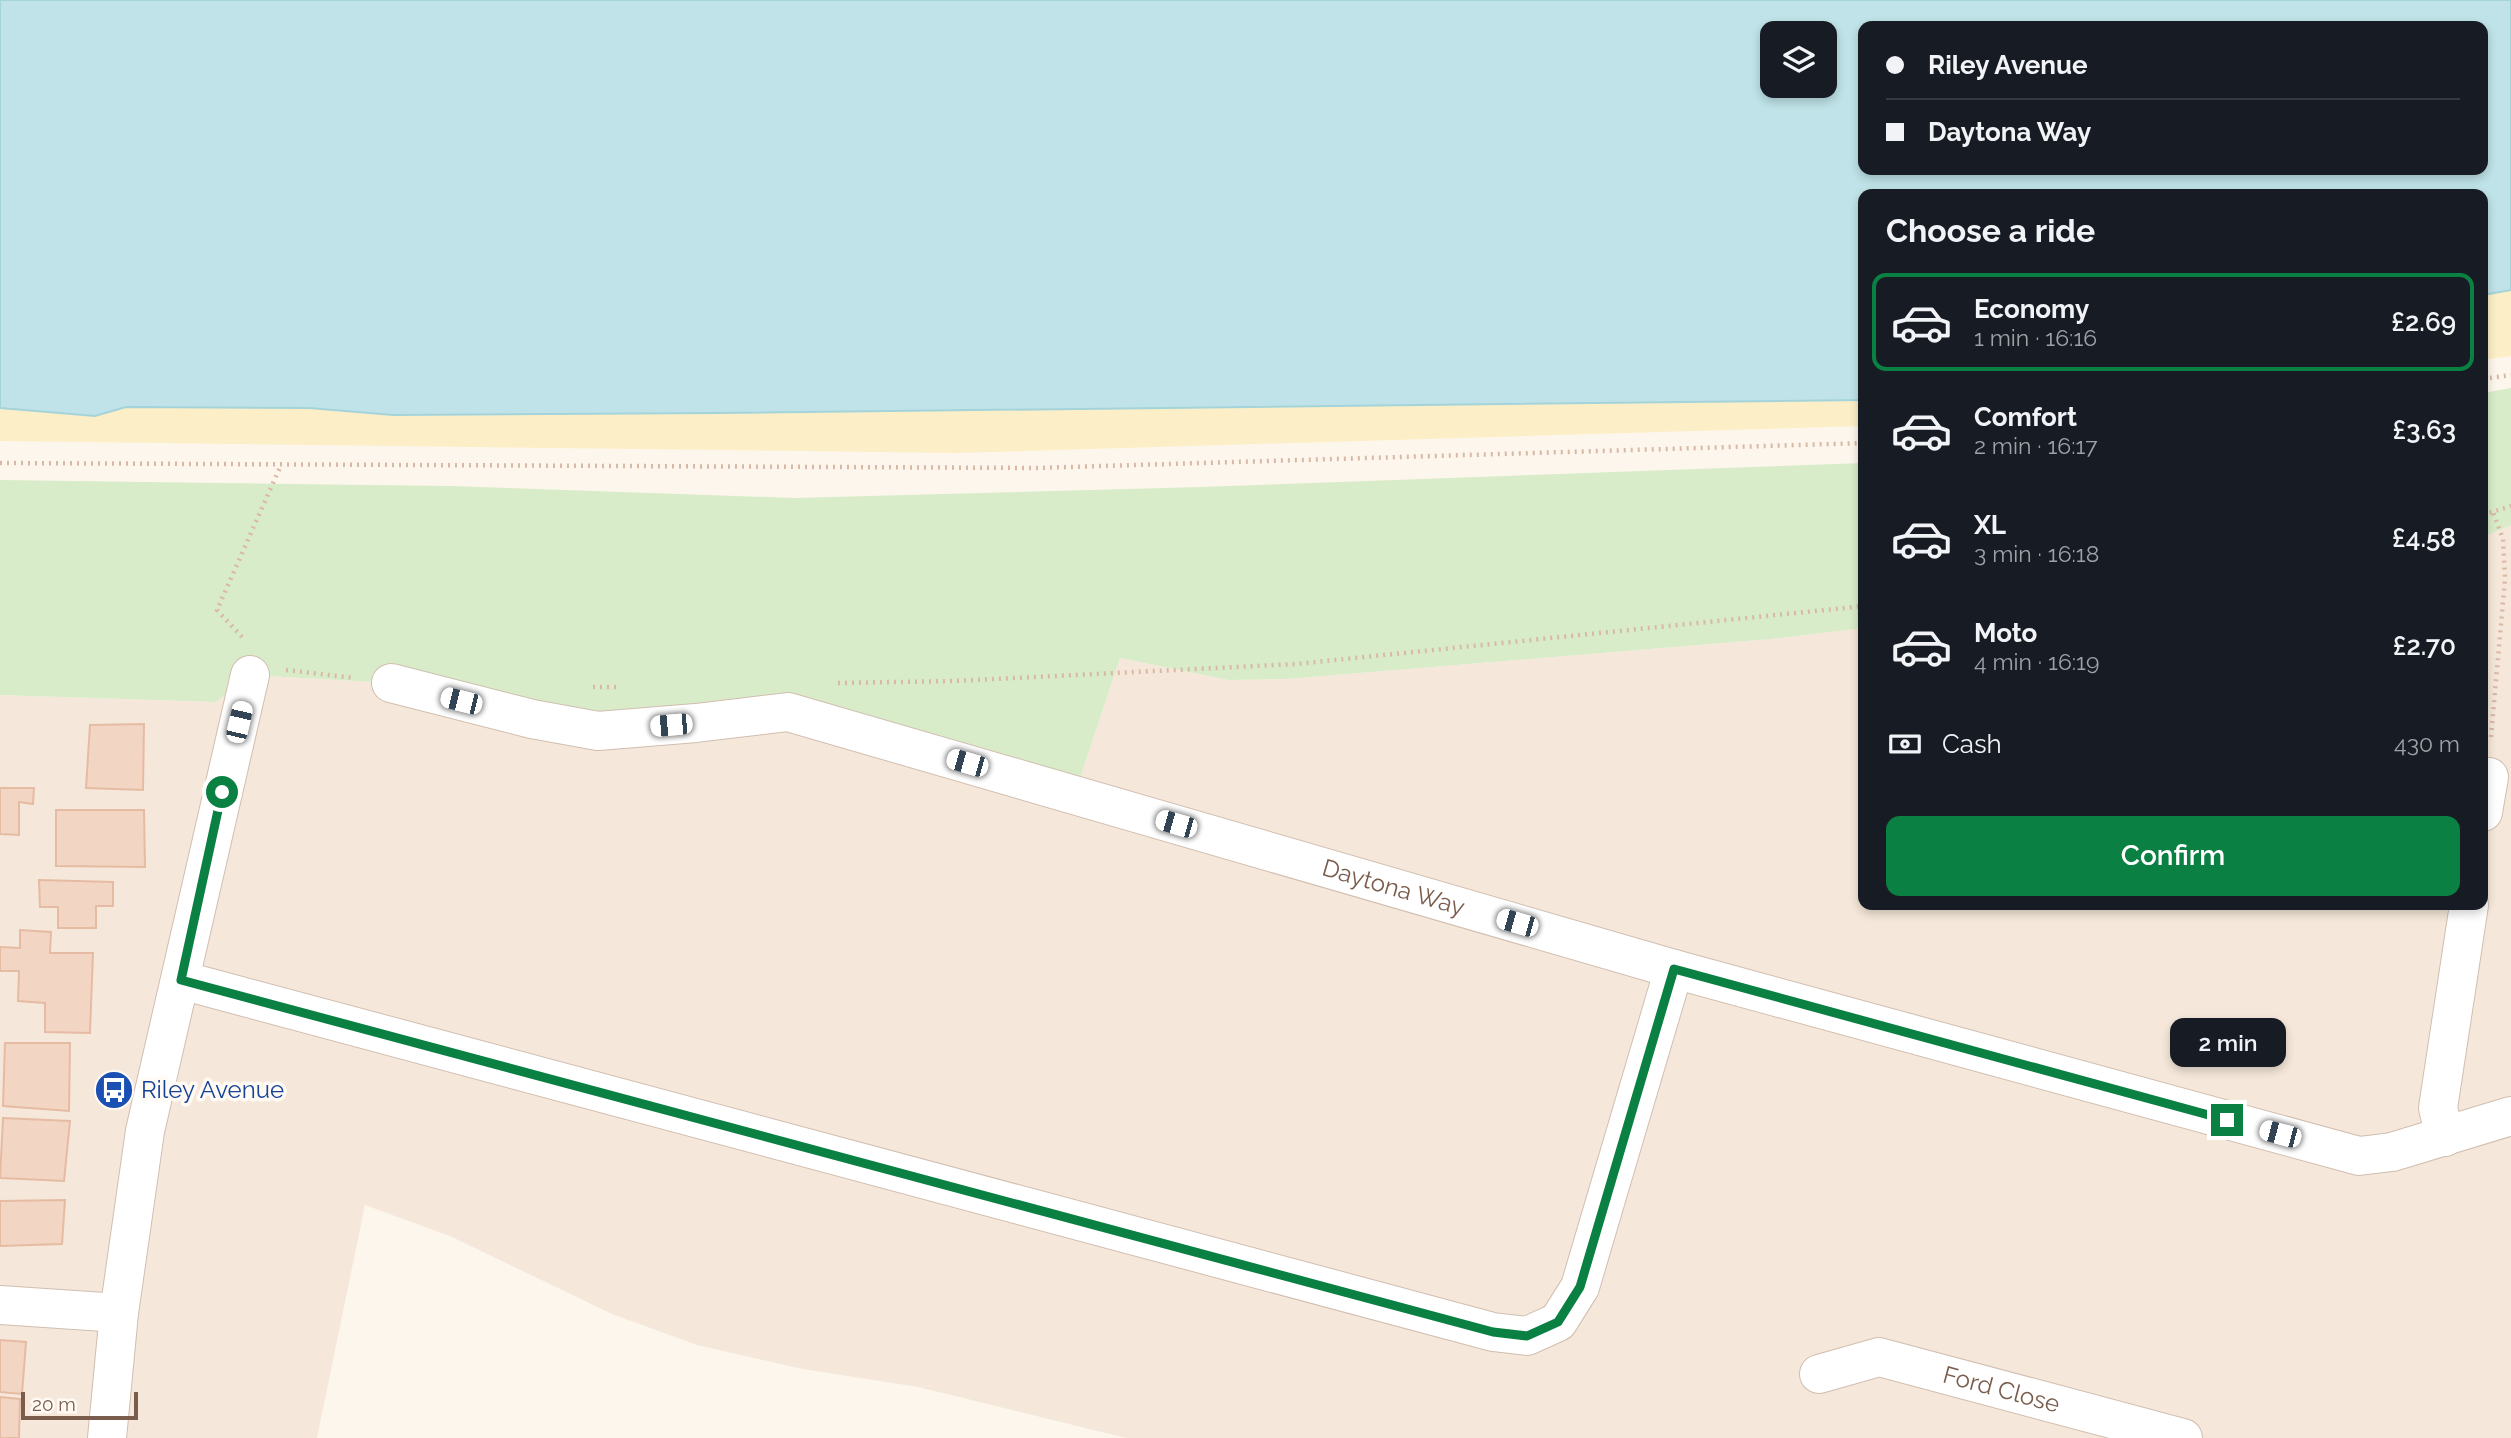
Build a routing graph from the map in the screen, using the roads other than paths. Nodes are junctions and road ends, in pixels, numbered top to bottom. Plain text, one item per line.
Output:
1 (250, 675) road end
2 (391, 683) road end
3 (2468, 910) edge
4 (1674, 969) junction
5 (181, 980) junction
6 (2511, 1116) edge
7 (2445, 1137) junction
8 (0, 1305) edge
9 (119, 1313) junction
10 (1819, 1374) dead end
11 (107, 1438) edge
12 (2183, 1438) edge

1 - 5 street
2 - 4 street, Daytona Way
3 - 7 street
4 - 5 street
4 - 7 street, Daytona Way
5 - 9 street
6 - 7 street, Daytona Way
8 - 9 street
9 - 11 street
10 - 12 street, Ford Close

